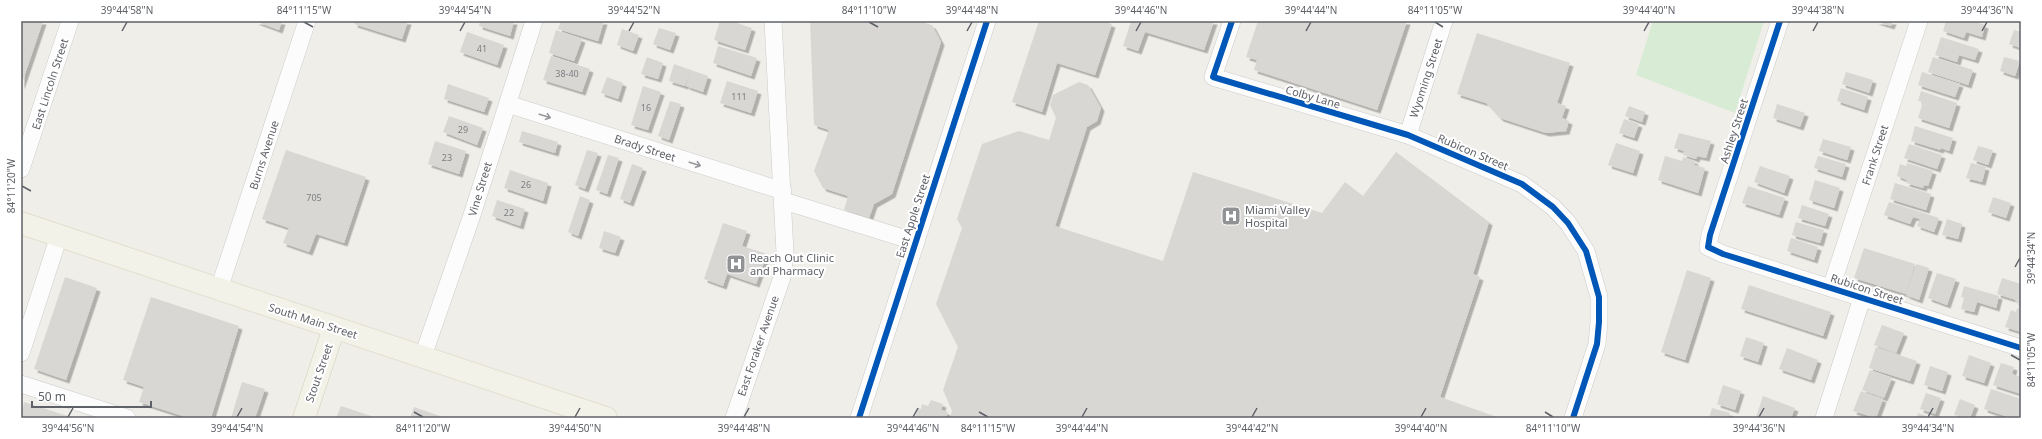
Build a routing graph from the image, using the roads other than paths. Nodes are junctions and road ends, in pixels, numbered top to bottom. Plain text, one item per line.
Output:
1 (70, 21) edge
2 (307, 21) edge
3 (534, 21) edge
4 (773, 21) edge
5 (987, 21) edge
6 (1232, 21) edge
7 (1444, 21) edge
8 (1780, 21) edge
9 (1919, 21) edge
10 (508, 104) junction
11 (1408, 135) junction
12 (21, 169) edge
13 (783, 196) junction
14 (21, 223) edge
15 (59, 236) junction
16 (916, 242) junction
17 (1708, 246) joint
18 (1830, 288) junction
19 (219, 289) junction
20 (1862, 298) junction
21 (334, 328) junction
22 (2021, 348) edge
23 (21, 353) edge
24 (423, 356) junction
25 (21, 384) edge
26 (128, 418) edge
27 (304, 418) edge
28 (606, 418) edge
29 (734, 418) edge
30 (859, 418) edge
31 (1573, 418) edge
32 (1824, 418) edge

1 - 12 street, East Lincoln Street
2 - 19 street, Burns Avenue
3 - 10 street, Vine Street
4 - 13 street, East Foraker Avenue
5 - 16 street, East Apple Street
6 - 11 street, Colby Lane
7 - 11 street, Wyoming Street
8 - 17 street, Ashley Street
9 - 18 street, Frank Street
10 -> 13 street, Brady Street
10 - 24 street, Vine Street
11 - 31 street, Rubicon Street
13 - 16 street, Brady Street
13 - 29 street, East Foraker Avenue
14 - 15 main road, South Main Street
15 - 19 main road, South Main Street
15 - 23 street
16 - 30 street, East Apple Street
17 - 18 street, Rubicon Street
18 - 20 street, Rubicon Street
19 - 21 main road, South Main Street
20 - 22 street, Rubicon Street
20 - 32 street
21 - 24 main road, South Main Street
21 - 27 main road, Stout Street
24 - 28 main road, South Main Street
25 - 26 street

